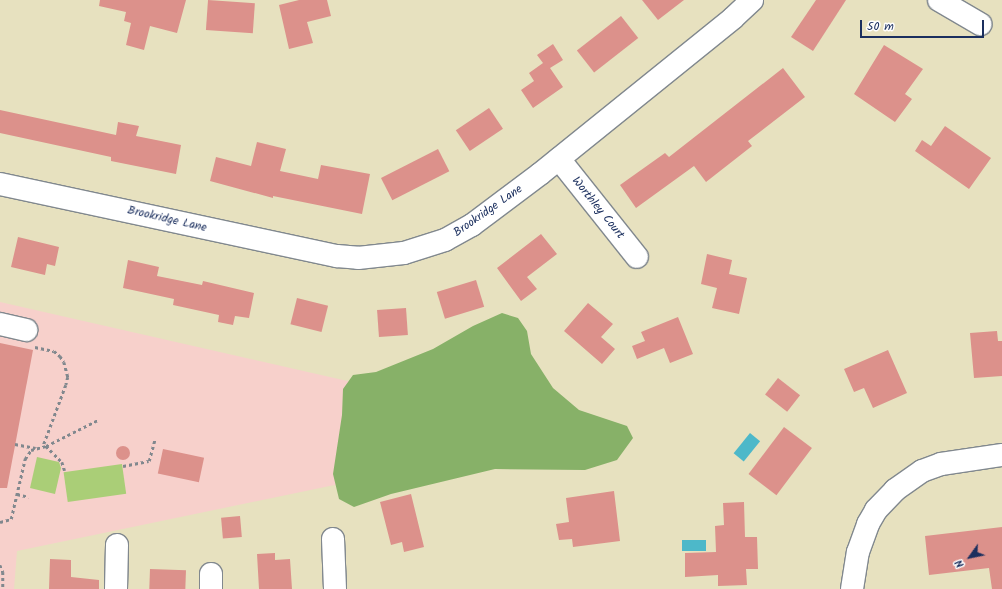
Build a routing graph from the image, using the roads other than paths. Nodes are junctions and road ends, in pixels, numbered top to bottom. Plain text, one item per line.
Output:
1 (752, 0) edge
2 (939, 0) edge
3 (980, 24) dead end
4 (559, 158) junction
5 (0, 184) edge
6 (637, 257) dead end
7 (0, 324) edge
8 (29, 338) road end
9 (1002, 456) edge
10 (333, 539) dead end
11 (117, 545) dead end
12 (116, 589) edge
13 (334, 589) edge
14 (852, 589) edge

1 - 4 street, Brookridge Lane
2 - 3 street
4 - 5 street, Brookridge Lane
4 - 6 street, Worthley Court
7 - 8 street
9 - 14 street
10 - 13 street
11 - 12 street

